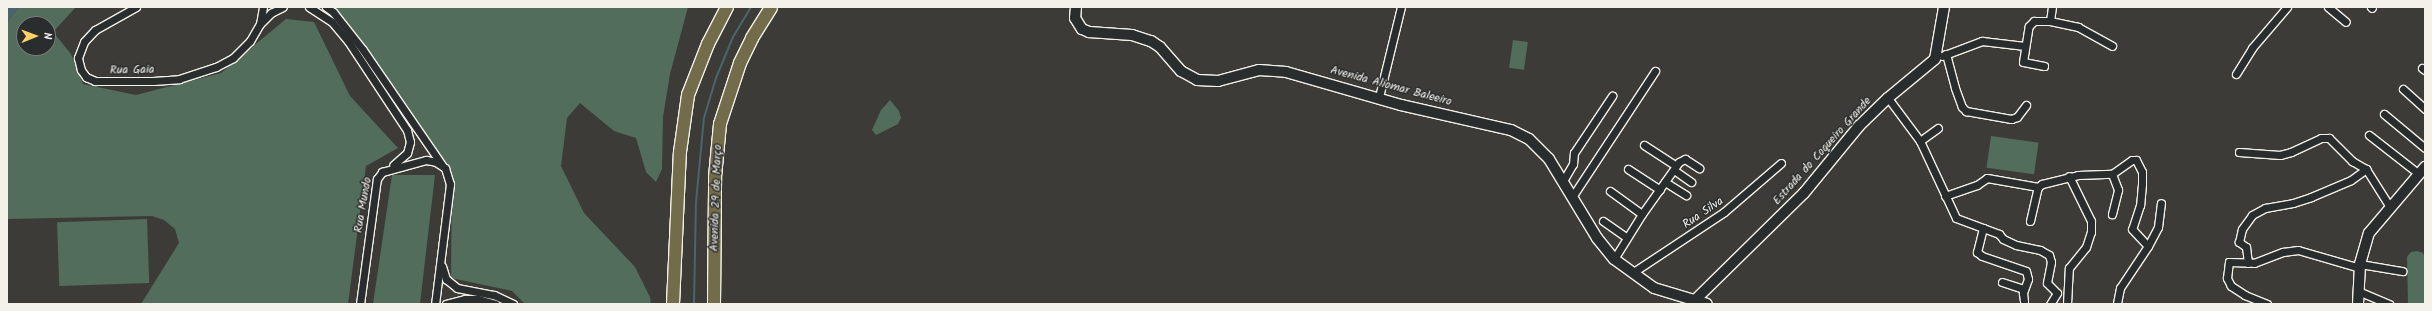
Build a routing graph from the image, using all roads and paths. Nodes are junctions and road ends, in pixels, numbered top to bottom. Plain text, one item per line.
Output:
1 (136, 7) edge
2 (263, 7) edge
3 (283, 7) edge
4 (309, 7) edge
5 (326, 7) edge
6 (727, 7) edge
7 (771, 7) edge
8 (1076, 7) edge
9 (1401, 7) edge
10 (1944, 7) edge
11 (2052, 7) edge
12 (2287, 7) edge
13 (2328, 7) edge
14 (2050, 21) junction
15 (2346, 22) dead end
16 (260, 24) junction
17 (2025, 46) junction
18 (2112, 46) dead end
19 (1940, 54) junction
20 (2044, 66) dead end
21 (1655, 71) dead end
22 (2236, 74) dead end
23 (2403, 89) dead end
24 (1612, 96) dead end
25 (1379, 97) junction
26 (1888, 98) junction
27 (2026, 105) dead end
28 (2425, 109) edge
29 (2384, 114) dead end
30 (1938, 128) dead end
31 (2369, 135) dead end
32 (1920, 141) junction
33 (1644, 145) dead end
34 (2425, 148) edge
35 (2240, 152) dead end
36 (1781, 163) dead end
37 (445, 168) junction
38 (1675, 168) junction
39 (1699, 168) dead end
40 (1628, 169) dead end
41 (2366, 169) junction
42 (382, 172) junction
43 (2423, 173) edge
44 (2112, 174) junction
45 (2069, 176) junction
46 (1563, 181) junction
47 (1665, 182) junction
48 (1691, 182) dead end
49 (2038, 188) junction
50 (1660, 190) junction
51 (1610, 191) dead end
52 (1572, 196) junction
53 (1686, 196) dead end
54 (1945, 196) junction
55 (2161, 203) dead end
56 (2390, 207) junction
57 (1642, 214) junction
58 (2112, 214) dead end
59 (1603, 221) dead end
60 (2030, 221) dead end
61 (1983, 228) junction
62 (1627, 238) junction
63 (2148, 246) junction
64 (715, 249) junction
65 (441, 256) junction
66 (1614, 259) junction
67 (2248, 263) junction
68 (2360, 266) junction
69 (2402, 271) dead end
70 (1632, 273) junction
71 (2002, 282) dead end
72 (2024, 289) junction
73 (2358, 291) junction
74 (673, 301) edge
75 (1694, 301) junction
76 (2024, 301) dead end
77 (2264, 303) edge
78 (360, 304) edge
79 (435, 304) edge
80 (446, 304) edge
81 (495, 304) edge
82 (513, 304) edge
83 (714, 304) edge
84 (717, 304) edge
85 (1707, 304) edge
86 (2050, 304) edge
87 (2067, 304) edge
88 (2118, 304) edge
89 (2358, 304) edge
90 (2388, 304) edge

1 - 16 street, Rua Gaia
2 - 16 street, Rua Gaia
3 - 16 street, Rua Gaia
4 - 42 street
5 - 37 street
6 - 74 main road
7 - 64 main road, Avenida 29 de Março
8 - 25 main road, Avenida Aliomar Baleeiro
9 - 25 street
10 - 19 main road
11 - 14 street
12 - 22 street
13 - 15 street
14 - 17 street
14 - 18 street
17 - 19 street
17 - 20 street
19 - 26 main road, Estrada do Coqueiro Grande
19 - 27 street
21 - 52 street
23 - 28 street
24 - 46 street
25 - 46 main road, Avenida Aliomar Baleeiro
26 - 32 street
26 - 75 main road, Estrada do Coqueiro Grande
29 - 34 street
30 - 32 street
31 - 43 street
32 - 54 street
33 - 38 street
35 - 41 street
36 - 70 street, Rua Silva
37 - 42 street, Rua Mundo
37 - 65 street
38 - 39 street
38 - 47 street
38 - 48 street
40 - 50 street
41 - 56 street
41 - 67 street
42 - 78 street, Rua Mundo
43 - 56 main road
44 - 45 street
44 - 58 street
44 - 63 street
45 - 49 street
45 - 87 street
46 - 52 main road, Avenida Aliomar Baleeiro
47 - 50 street
47 - 53 street
49 - 54 street
49 - 60 street
50 - 57 street
51 - 57 street
52 - 66 main road, Avenida Aliomar Baleeiro
54 - 61 street
55 - 63 street
56 - 68 main road
57 - 62 street
59 - 62 street
61 - 72 street
61 - 86 street
62 - 66 street
63 - 88 street
64 - 83 main road, Avenida 29 de Março
64 - 84 main road
65 - 79 street
65 - 82 street
66 - 70 main road, Avenida Aliomar Baleeiro
67 - 68 street
67 - 77 street
68 - 69 street
68 - 73 main road
70 - 75 main road, Avenida Aliomar Baleeiro
71 - 72 street
72 - 76 street
73 - 89 main road
73 - 90 street
75 - 85 main road, Avenida Aliomar Baleeiro
80 - 81 street

